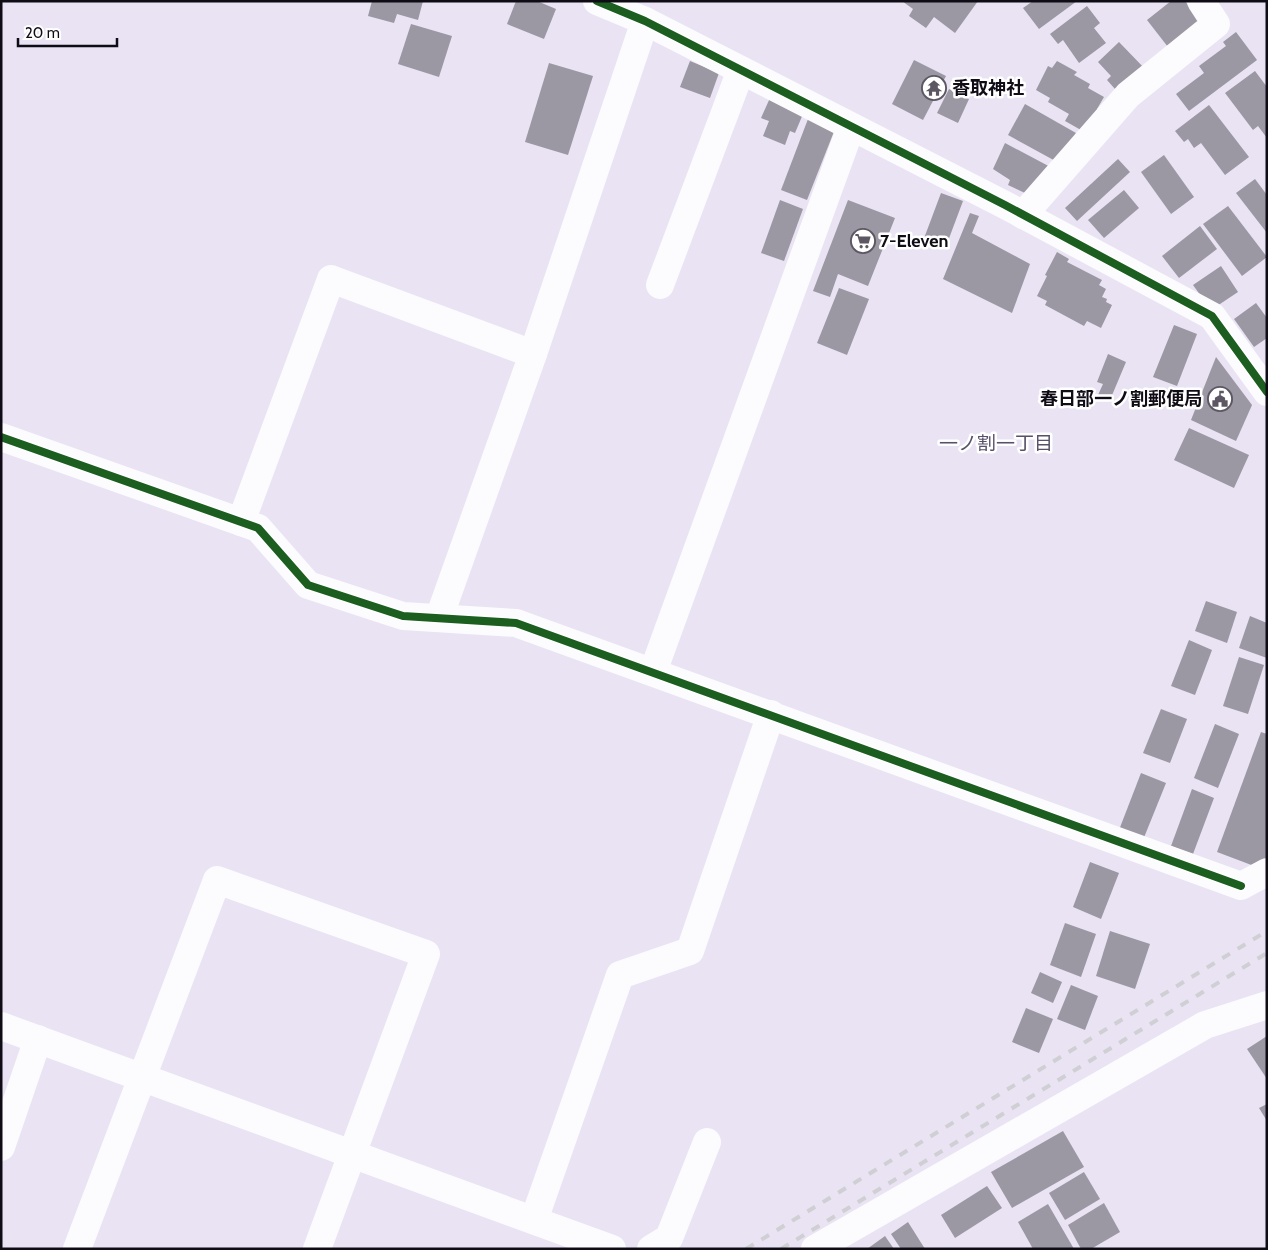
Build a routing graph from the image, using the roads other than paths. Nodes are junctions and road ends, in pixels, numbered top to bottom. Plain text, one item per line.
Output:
1 (597, 1) edge
2 (1201, 1) edge
3 (645, 21) junction
4 (740, 70) junction
5 (851, 126) junction
6 (1024, 215) junction
7 (660, 285) dead end
8 (533, 354) junction
9 (1267, 392) edge
10 (1, 437) edge
11 (241, 522) junction
12 (439, 618) junction
13 (653, 672) junction
14 (770, 714) junction
15 (1267, 872) edge
16 (1267, 1004) edge
17 (1, 1026) edge
18 (38, 1040) junction
19 (142, 1078) junction
20 (707, 1142) dead end
21 (1, 1147) edge
22 (353, 1154) junction
23 (534, 1220) junction
24 (77, 1249) edge
25 (317, 1249) edge
26 (612, 1249) edge
27 (651, 1249) edge
28 (815, 1249) edge

1 - 3 street
2 - 6 street
3 - 4 street
3 - 8 street
4 - 5 street
4 - 7 street
5 - 6 street
5 - 13 street
6 - 9 street
8 - 11 street
8 - 12 street
10 - 11 street
11 - 12 street
12 - 13 street
13 - 14 street
14 - 15 street
14 - 23 street
16 - 28 street
17 - 18 street
18 - 19 street
18 - 21 street
19 - 22 street
19 - 22 street
19 - 24 street
20 - 27 street
22 - 23 street
22 - 25 street
23 - 26 street

